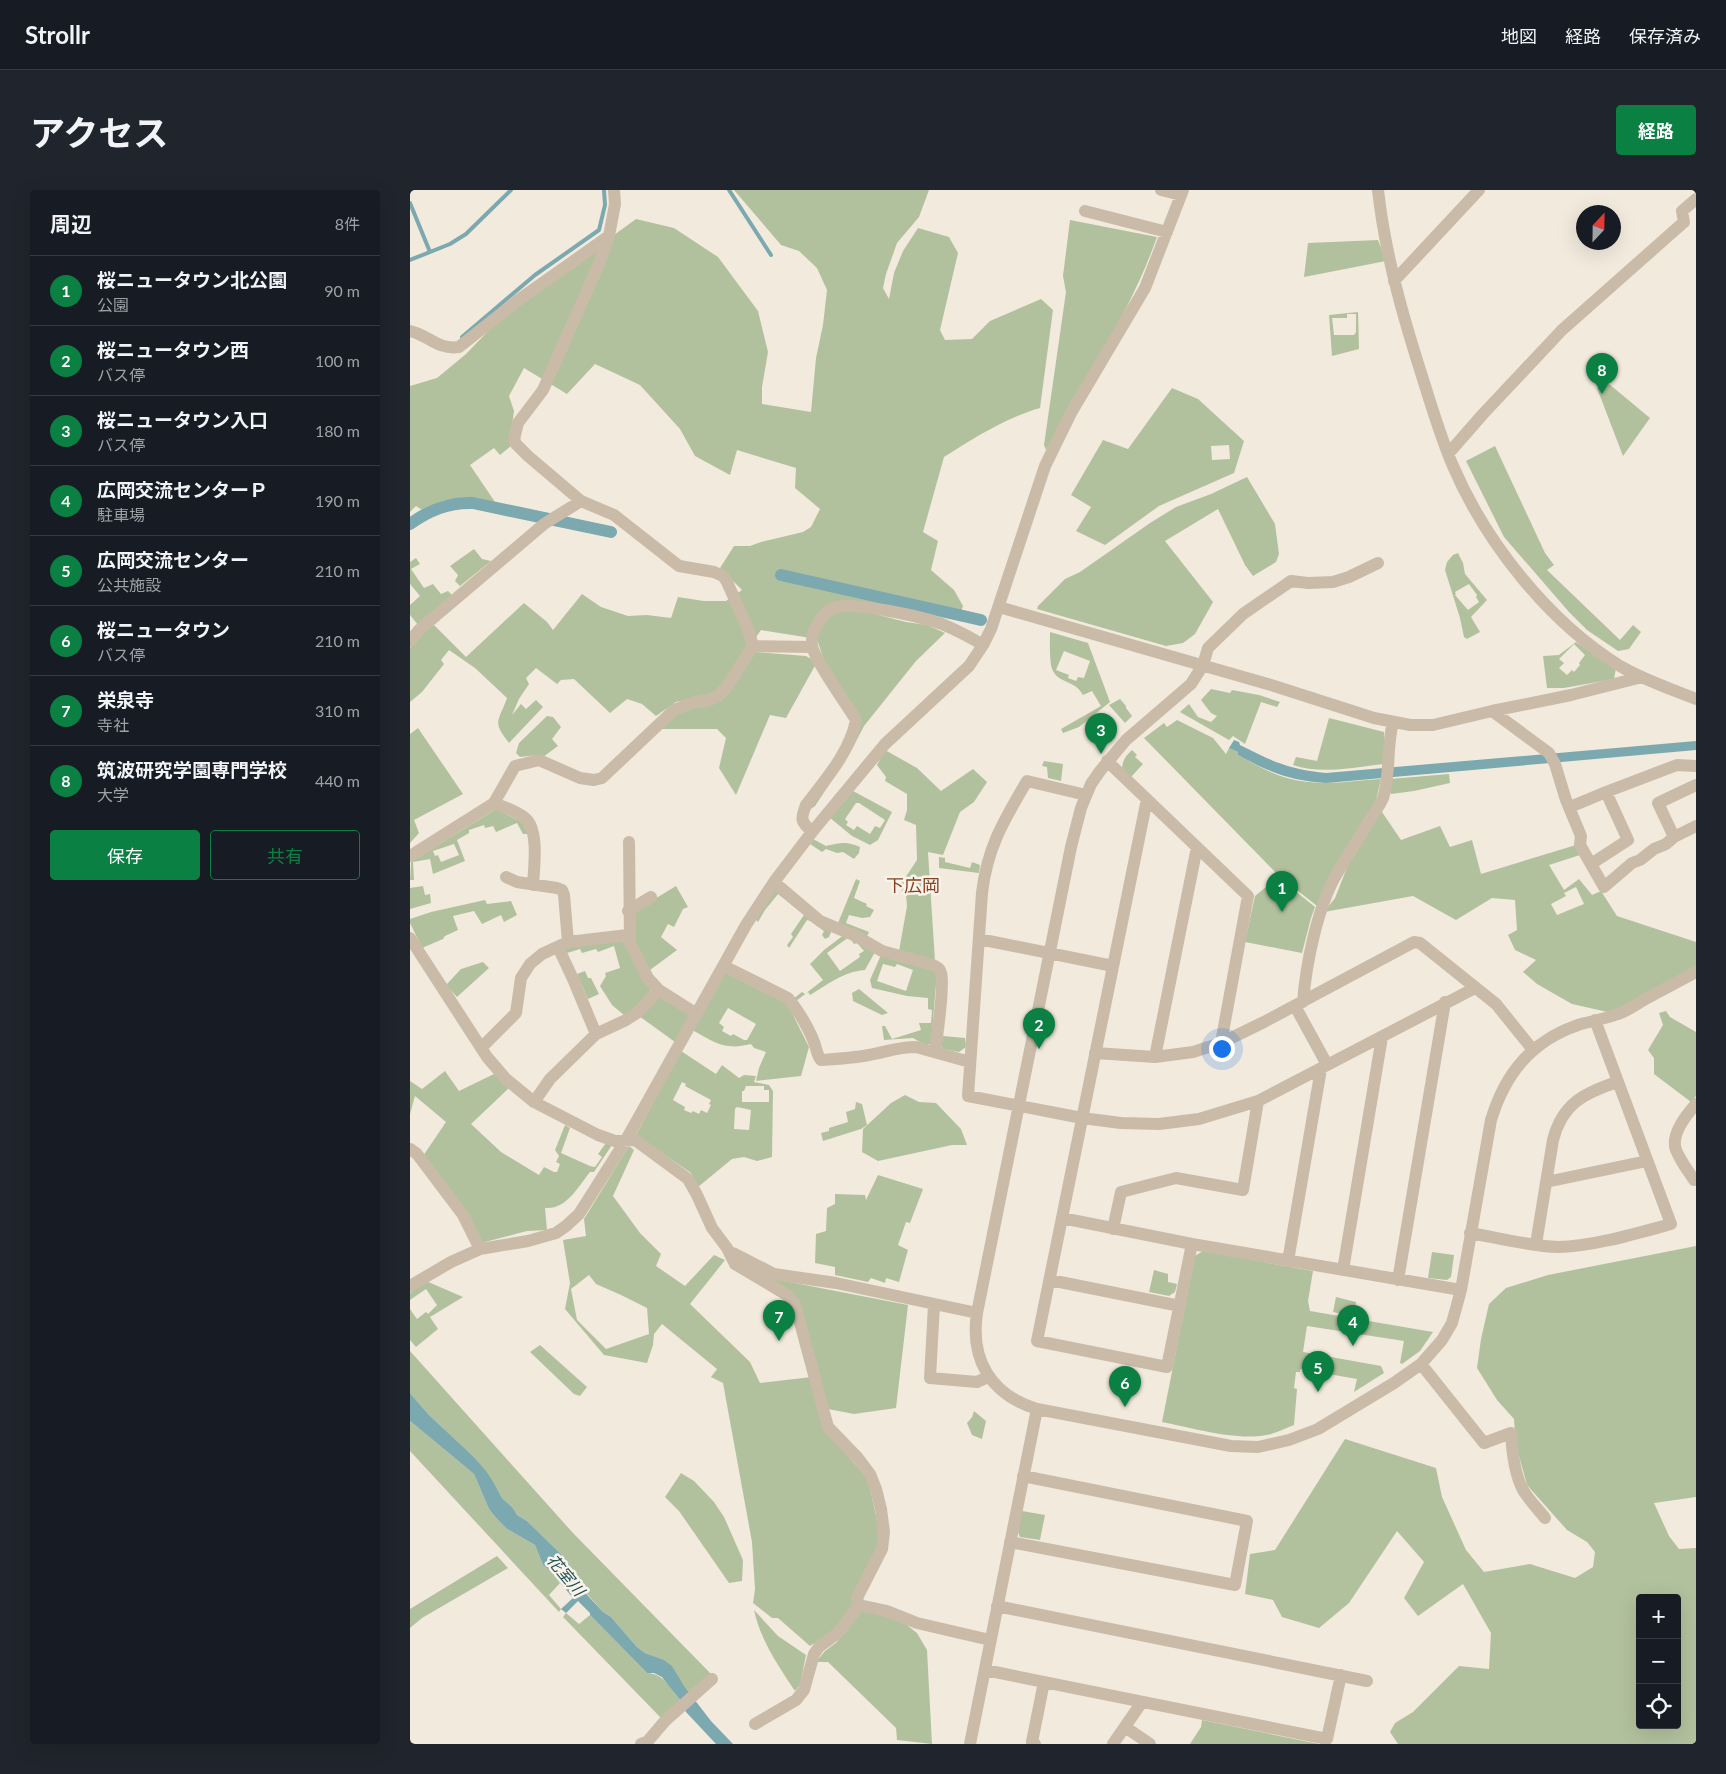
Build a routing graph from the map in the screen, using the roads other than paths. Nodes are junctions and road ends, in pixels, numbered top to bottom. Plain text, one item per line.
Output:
1 (614, 190) edge
2 (1161, 190) edge
3 (1378, 190) edge
4 (1479, 190) edge
5 (1182, 192) edge
6 (1696, 199) edge
7 (1085, 211) dead end
8 (1167, 232) junction
9 (609, 236) junction
10 (1394, 281) junction
11 (410, 331) edge
12 (1448, 454) junction
13 (581, 501) junction
14 (1378, 563) dead end
15 (999, 607) junction
16 (410, 641) edge
17 (983, 645) junction
18 (753, 646) junction
19 (812, 648) junction
20 (1202, 665) junction
21 (1642, 677) junction
22 (1696, 700) edge
23 (1492, 711) junction
24 (1393, 723) junction
25 (1107, 761) junction
26 (1696, 766) edge
27 (1696, 785) edge
28 (1606, 792) junction
29 (1086, 795) junction
30 (1146, 799) junction
31 (494, 803) junction
32 (1570, 807) junction
33 (1696, 826) edge
34 (812, 832) junction
35 (1674, 837) junction
36 (629, 842) dead end
37 (1196, 847) junction
38 (410, 856) edge
39 (1591, 864) junction
40 (506, 877) dead end
41 (774, 882) junction
42 (533, 885) junction
43 (651, 897) dead end
44 (628, 911) junction
45 (628, 935) junction
46 (410, 938) edge
47 (979, 939) junction
48 (563, 945) junction
49 (1050, 953) junction
50 (724, 966) junction
51 (1113, 966) junction
52 (1696, 972) edge
53 (1475, 988) junction
54 (659, 990) junction
55 (1445, 1002) junction
56 (1299, 1004) junction
57 (697, 1014) junction
58 (1595, 1020) junction
59 (596, 1034) junction
60 (1382, 1037) junction
61 (1221, 1043) junction
62 (481, 1048) junction
63 (1533, 1050) junction
64 (935, 1052) junction
65 (1095, 1053) junction
66 (1155, 1057) junction
67 (970, 1062) junction
68 (1322, 1064) junction
69 (1617, 1082) junction
70 (1258, 1101) junction
71 (534, 1102) junction
72 (1696, 1104) edge
73 (1019, 1105) junction
74 (1082, 1118) junction
75 (626, 1140) junction
76 (410, 1149) edge
77 (1647, 1161) junction
78 (1694, 1180) dead end
79 (1546, 1182) junction
80 (1062, 1218) junction
81 (1113, 1229) junction
82 (1470, 1233) junction
83 (1192, 1244) junction
84 (1536, 1244) junction
85 (480, 1248) junction
86 (727, 1248) junction
87 (1288, 1261) junction
88 (1343, 1270) junction
89 (1050, 1280) junction
90 (1398, 1280) junction
91 (410, 1286) edge
92 (1461, 1290) junction
93 (934, 1305) junction
94 (1180, 1306) junction
95 (977, 1313) junction
96 (1421, 1364) junction
97 (988, 1377) junction
98 (1037, 1409) junction
99 (1023, 1476) junction
100 (1545, 1518) dead end
101 (1010, 1542) junction
102 (859, 1605) junction
103 (997, 1606) junction
104 (990, 1640) junction
105 (984, 1670) junction
106 (1341, 1675) junction
107 (712, 1679) dead end
108 (1368, 1681) dead end
109 (1044, 1682) junction
110 (1142, 1702) junction
111 (755, 1724) dead end
112 (1125, 1727) junction
113 (641, 1744) edge
114 (970, 1744) edge
115 (1035, 1744) edge
116 (1114, 1744) edge
117 (1150, 1744) edge

1 - 9 street
2 - 5 street
3 - 10 street
4 - 10 street
5 - 8 street
6 - 12 street
7 - 8 street
8 - 15 street
9 - 11 street
9 - 13 street
10 - 12 street
12 - 21 street
13 - 16 street
13 - 18 street
14 - 20 street
15 - 17 street
15 - 20 street
17 - 19 street
17 - 34 street
18 - 19 street
18 - 31 street
19 - 34 street
20 - 24 street
20 - 25 street
21 - 22 street
21 - 23 street
23 - 24 street
23 - 32 street
24 - 56 street
25 - 29 street
25 - 30 street
26 - 28 street
27 - 35 street
28 - 32 street
28 - 39 street
29 - 47 street
29 - 49 street
30 - 37 street
30 - 51 street
31 - 38 street
31 - 42 street
32 - 39 street
33 - 35 street
34 - 41 street
35 - 39 street
36 - 44 street
37 - 61 street
37 - 66 street
40 - 42 street
41 - 50 street
41 - 64 street
42 - 48 street
43 - 44 street
44 - 45 street
45 - 48 street
45 - 54 street
46 - 62 street
47 - 49 street
47 - 67 street
48 - 59 street
48 - 62 street
49 - 51 street
49 - 73 street
50 - 57 street
50 - 64 street
51 - 65 street
52 - 58 street
53 - 55 street
53 - 56 street
53 - 63 street
54 - 57 street
54 - 59 street
55 - 60 street
55 - 90 street
56 - 61 street
56 - 68 street
57 - 75 street
58 - 63 street
58 - 69 street
59 - 71 street
60 - 68 street
60 - 88 street
61 - 66 street
62 - 71 street
63 - 82 street
64 - 67 street
65 - 66 street
65 - 74 street
67 - 73 street
68 - 70 street
68 - 87 street
69 - 77 street
69 - 79 street
70 - 74 street
70 - 81 street
71 - 75 street
72 - 78 street
73 - 74 street
73 - 95 street
74 - 80 street
75 - 85 street
75 - 86 street
76 - 85 street
77 - 79 street
77 - 84 street
79 - 84 street
80 - 81 street
80 - 89 street
81 - 83 street
82 - 84 street
82 - 92 street
83 - 87 street
83 - 94 street
85 - 91 street
86 - 93 street
86 - 102 street
87 - 88 street
88 - 90 street
89 - 94 street
89 - 94 street
90 - 92 street
92 - 96 street
93 - 95 street
93 - 97 street
95 - 97 street
96 - 98 street
96 - 100 street
97 - 98 street
98 - 99 street
99 - 101 street
99 - 101 street
101 - 103 street
102 - 104 street
102 - 111 street
103 - 104 street
103 - 106 street
104 - 105 street
105 - 109 street
105 - 114 street
106 - 108 street
106 - 110 street
107 - 113 street
109 - 110 street
109 - 115 street
110 - 112 street
112 - 116 street
112 - 117 street

